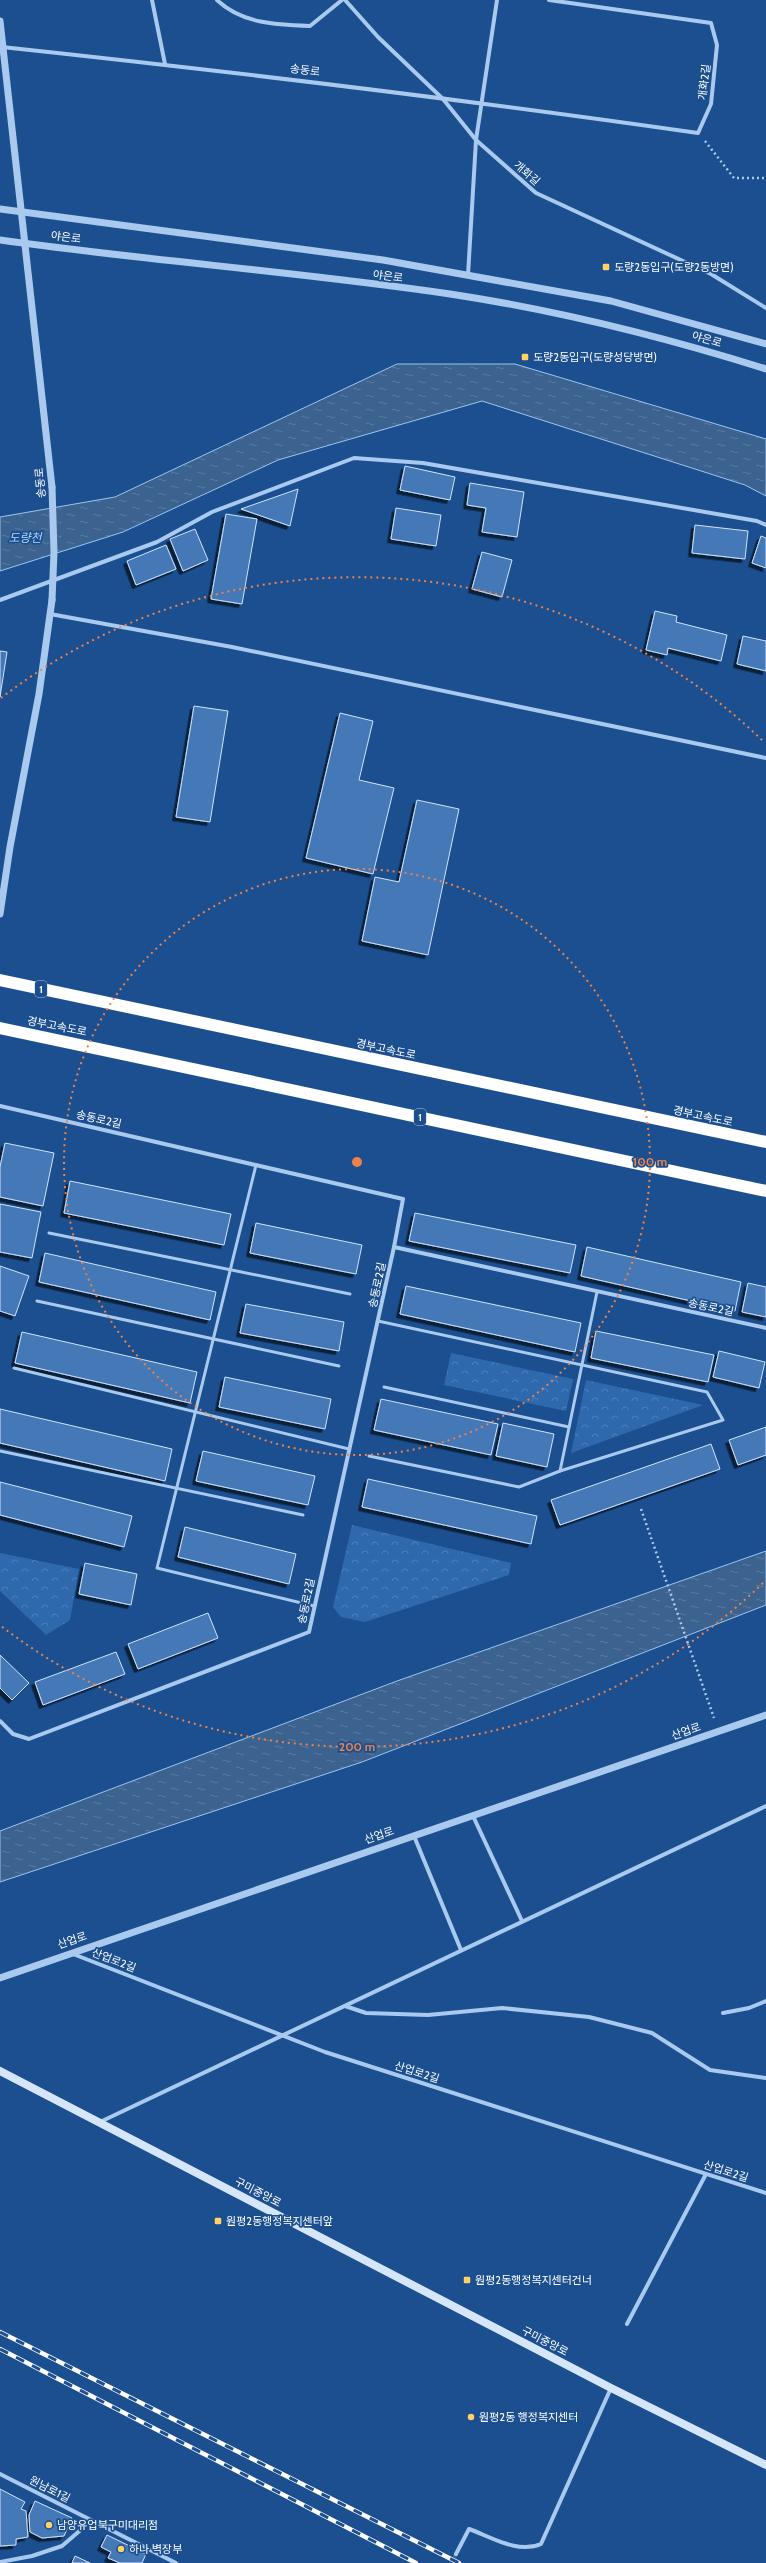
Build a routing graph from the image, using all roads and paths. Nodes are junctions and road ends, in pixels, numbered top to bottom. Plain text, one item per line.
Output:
1 (152, 0) edge
2 (217, 0) edge
3 (342, 0) edge
4 (345, 0) edge
5 (497, 0) edge
6 (549, 0) edge
7 (0, 21) edge
8 (2, 47) edge
9 (165, 64) junction
10 (443, 99) junction
11 (480, 102) junction
12 (698, 133) junction
13 (476, 140) junction
14 (766, 178) edge
15 (0, 209) edge
16 (22, 212) junction
17 (0, 240) edge
18 (26, 244) junction
19 (468, 275) junction
20 (766, 308) edge
21 (766, 344) edge
22 (766, 369) edge
23 (766, 524) edge
24 (0, 600) edge
25 (50, 614) junction
26 (766, 758) edge
27 (0, 914) edge
28 (0, 980) edge
29 (0, 1028) edge
30 (0, 1106) edge
31 (766, 1142) edge
32 (256, 1165) junction
33 (766, 1191) edge
34 (49, 1233) dead end
35 (394, 1247) junction
36 (230, 1269) junction
37 (597, 1292) junction
38 (350, 1294) dead end
39 (37, 1301) dead end
40 (378, 1321) junction
41 (766, 1328) edge
42 (214, 1338) junction
43 (339, 1366) dead end
44 (582, 1366) junction
45 (14, 1368) dead end
46 (384, 1387) dead end
47 (195, 1412) junction
48 (569, 1427) junction
49 (349, 1449) junction
50 (0, 1451) edge
51 (369, 1456) dead end
52 (560, 1471) junction
53 (177, 1489) junction
54 (641, 1509) dead end
55 (303, 1515) dead end
56 (314, 1606) junction
57 (766, 1715) edge
58 (0, 1721) edge
59 (718, 1732) junction
60 (766, 1806) edge
61 (472, 1815) junction
62 (413, 1835) junction
63 (522, 1921) junction
64 (461, 1950) junction
65 (69, 1952) junction
66 (0, 1978) edge
67 (766, 2001) edge
68 (346, 2006) junction
69 (723, 2013) dead end
70 (283, 2036) junction
71 (0, 2071) edge
72 (766, 2078) edge
73 (99, 2122) junction
74 (706, 2174) junction
75 (766, 2192) edge
76 (627, 2324) dead end
77 (612, 2388) junction
78 (766, 2465) edge
79 (0, 2474) edge
80 (91, 2520) junction
81 (456, 2554) tunnel mouth
82 (165, 2558) junction
83 (0, 2562) edge
84 (162, 2563) edge
85 (176, 2563) edge

1 - 9 street
2 - 3 street
4 - 10 street, 개화길
5 - 11 street
6 - 12 street, 개화2길
7 - 8 street, 송동로
8 - 9 street, 송동로
8 - 16 street, 송동로
9 - 10 street, 송동로
10 - 11 street
10 - 13 street, 개화길
11 - 12 street
11 - 13 street
12 - 14 path
13 - 19 street
13 - 20 street, 개화길
15 - 16 street, 야은로
16 - 18 street, 송동로
16 - 19 street, 야은로
17 - 18 street, 야은로
18 - 22 street, 야은로
18 - 25 street, 송동로, bridge
19 - 21 street, 야은로
23 - 24 street
25 - 26 street
25 - 27 street, 송동로
28 - 31 highway, 경부고속도로 / 1
29 - 33 highway, 경부고속도로 / 1
30 - 32 street, 송동로2길
32 - 35 street, 송동로2길
32 - 36 lane
34 - 36 lane
35 - 37 street, 송동로2길
35 - 40 street, 송동로2길
36 - 38 lane
36 - 42 lane
37 - 41 street, 송동로2길
37 - 44 lane
39 - 42 lane
40 - 44 lane
40 - 49 street, 송동로2길
42 - 43 lane
42 - 47 lane
44 - 48 lane
44 - 52 lane
45 - 47 lane
46 - 48 lane
47 - 49 lane
47 - 53 lane
48 - 52 lane
49 - 56 street, 송동로2길
50 - 53 lane
51 - 52 lane
53 - 55 lane
53 - 56 lane
54 - 59 path
56 - 58 street, 송동로2길
57 - 59 street, 산업로
59 - 61 street, 산업로
60 - 63 street
61 - 62 street, 산업로
61 - 63 street
62 - 64 street
62 - 65 street, 산업로
63 - 64 street
64 - 68 street
65 - 66 street, 산업로
65 - 70 street, 산업로2길
67 - 69 street
68 - 70 street
68 - 72 street
70 - 73 street
70 - 74 street, 산업로2길
71 - 73 main road, 구미중앙로
73 - 77 main road, 구미중앙로
74 - 75 street, 산업로2길
74 - 76 street
77 - 78 main road, 구미중앙로
77 - 81 street
79 - 80 street, 원남로1길
80 - 82 street, 원남로1길
80 - 83 street
82 - 84 street
82 - 85 street, 원남로1길

